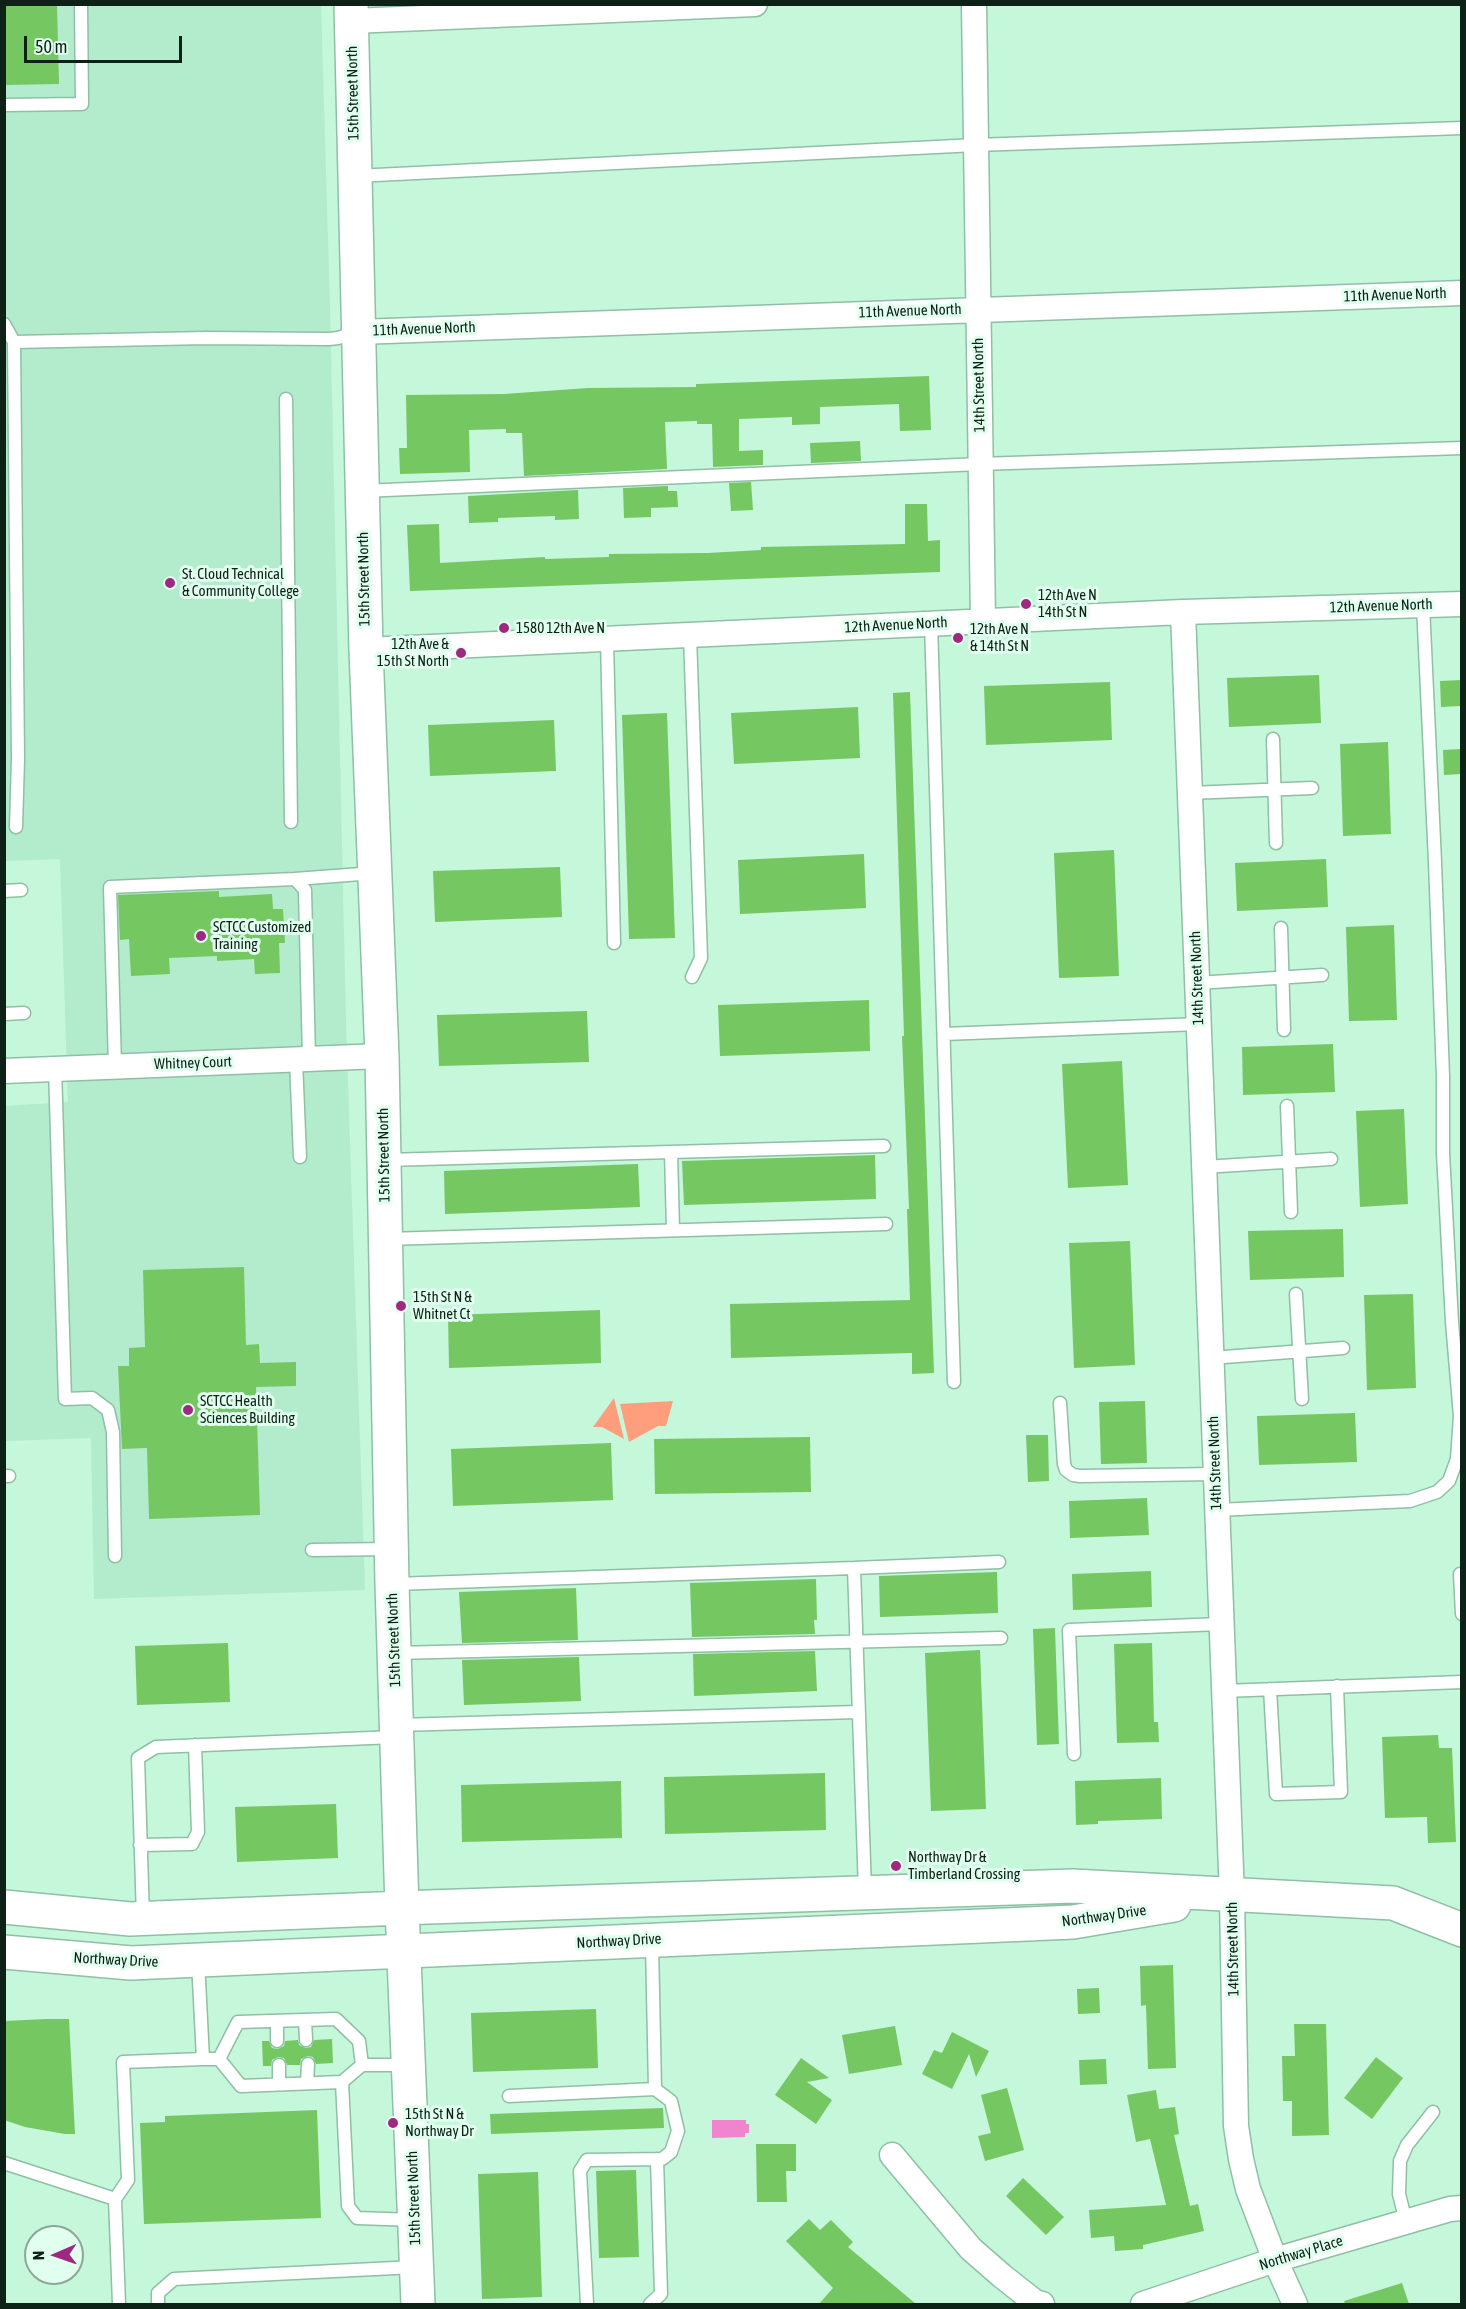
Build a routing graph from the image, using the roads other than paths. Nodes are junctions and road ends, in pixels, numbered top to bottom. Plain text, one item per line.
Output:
1 (81, 4) edge
2 (755, 4) edge
3 (974, 4) edge
4 (351, 13) edge
5 (4, 105) edge
6 (1461, 129) edge
7 (976, 145) junction
8 (354, 176) junction
9 (1461, 293) edge
10 (977, 309) junction
11 (4, 324) edge
12 (358, 332) junction
13 (14, 342) junction
14 (286, 399) dead end
15 (1461, 448) edge
16 (980, 464) junction
17 (362, 491) junction
18 (1461, 604) edge
19 (1423, 605) junction
20 (1183, 612) junction
21 (983, 621) junction
22 (931, 623) junction
23 (690, 635) junction
24 (607, 639) junction
25 (366, 650) junction
26 (1273, 739) dead end
27 (1312, 788) dead end
28 (1275, 790) junction
29 (1190, 793) junction
30 (291, 822) dead end
31 (16, 827) dead end
32 (1276, 843) dead end
33 (375, 873) junction
34 (295, 879) junction
35 (21, 890) dead end
36 (4, 891) edge
37 (1281, 928) dead end
38 (614, 943) dead end
39 (1322, 975) dead end
40 (692, 977) dead end
41 (1282, 977) junction
42 (1197, 983) junction
43 (24, 1012) dead end
44 (4, 1014) edge
45 (1198, 1024) junction
46 (1284, 1030) dead end
47 (944, 1034) junction
48 (382, 1056) junction
49 (303, 1060) junction
50 (115, 1066) junction
51 (55, 1068) junction
52 (4, 1071) edge
53 (1287, 1106) dead end
54 (884, 1146) dead end
55 (671, 1152) junction
56 (300, 1157) dead end
57 (1331, 1159) dead end
58 (384, 1160) junction
59 (1288, 1162) junction
60 (1204, 1167) junction
61 (1291, 1212) dead end
62 (886, 1224) dead end
63 (673, 1230) junction
64 (386, 1239) junction
65 (1296, 1294) dead end
66 (1343, 1348) dead end
67 (1300, 1351) junction
68 (1211, 1358) junction
69 (954, 1382) dead end
70 (1302, 1399) dead end
71 (1060, 1403) dead end
72 (1216, 1474) junction
73 (1217, 1510) junction
74 (392, 1549) junction
75 (312, 1550) dead end
76 (115, 1556) dead end
77 (999, 1562) dead end
78 (854, 1568) junction
79 (1460, 1574) edge
80 (392, 1584) junction
81 (1461, 1614) edge
82 (1221, 1624) junction
83 (1001, 1638) dead end
84 (856, 1642) junction
85 (394, 1653) junction
86 (1461, 1682) edge
87 (1337, 1686) junction
88 (1270, 1689) junction
89 (1224, 1691) junction
90 (858, 1712) junction
91 (397, 1731) junction
92 (195, 1745) junction
93 (1074, 1754) dead end
94 (140, 1845) junction
95 (865, 1894) junction
96 (1232, 1896) junction
97 (4, 1907) edge
98 (402, 1908) junction
99 (143, 1918) junction
100 (1461, 1930) edge
101 (652, 1939) junction
102 (4, 1952) edge
103 (404, 1952) junction
104 (198, 1961) junction
105 (304, 2020) junction
106 (276, 2021) junction
107 (306, 2040) dead end
108 (277, 2041) dead end
109 (203, 2059) junction
110 (219, 2059) junction
111 (308, 2064) dead end
112 (279, 2065) dead end
113 (362, 2065) junction
114 (409, 2065) junction
115 (342, 2082) junction
116 (308, 2083) junction
117 (279, 2084) junction
118 (655, 2089) junction
119 (508, 2096) dead end
120 (1433, 2112) dead end
121 (892, 2155) dead end
122 (657, 2159) junction
123 (4, 2163) edge
124 (115, 2199) junction
125 (1461, 2208) edge
126 (415, 2220) junction
127 (1406, 2222) junction
128 (1275, 2260) junction
129 (417, 2267) junction
130 (119, 2304) edge
131 (158, 2304) edge
132 (418, 2304) edge
133 (586, 2304) edge
134 (650, 2304) edge
135 (1042, 2304) edge
136 (1143, 2304) edge
137 (1295, 2304) edge

1 - 5 lane
2 - 4 street
3 - 7 street, 14th Street North
4 - 8 street, 15th Street North
6 - 7 lane
7 - 8 lane
7 - 10 street, 14th Street North
8 - 12 street, 15th Street North
9 - 10 street, 11th Avenue North
10 - 12 street, 11th Avenue North
10 - 16 street, 14th Street North
11 - 13 lane
12 - 13 lane
12 - 17 street, 15th Street North
13 - 31 lane
14 - 30 lane
15 - 16 lane
16 - 17 lane
16 - 21 street, 14th Street North
17 - 25 street, 15th Street North
18 - 19 street, 12th Avenue North
19 - 20 street, 12th Avenue North
19 - 73 lane
20 - 21 street, 12th Avenue North
20 - 29 street, 14th Street North
21 - 22 street, 12th Avenue North
22 - 23 street, 12th Avenue North
22 - 47 lane
23 - 24 street, 12th Avenue North
23 - 40 lane
24 - 25 street, 12th Avenue North
24 - 38 lane
25 - 33 street, 15th Street North
26 - 28 lane
27 - 28 lane
28 - 29 lane
28 - 32 lane
29 - 42 street, 14th Street North
33 - 34 lane
33 - 48 street, 15th Street North
34 - 49 lane
34 - 50 lane
35 - 36 lane
37 - 41 lane
39 - 41 lane
41 - 42 lane
41 - 46 lane
42 - 45 street, 14th Street North
43 - 44 lane
45 - 47 lane
45 - 60 street, 14th Street North
47 - 69 lane
48 - 49 street, Whitney Court
48 - 58 street, 15th Street North
49 - 50 street, Whitney Court
49 - 56 lane
50 - 51 street, Whitney Court
51 - 52 street, Whitney Court
51 - 76 lane
53 - 59 lane
54 - 55 lane
55 - 58 lane
55 - 63 lane
57 - 59 lane
58 - 64 street, 15th Street North
59 - 60 lane
59 - 61 lane
60 - 68 street, 14th Street North
62 - 63 lane
63 - 64 lane
64 - 74 street, 15th Street North
65 - 67 lane
66 - 67 lane
67 - 68 lane
67 - 70 lane
68 - 72 street, 14th Street North
71 - 72 lane
72 - 73 street, 14th Street North
73 - 82 street, 14th Street North
74 - 75 lane
74 - 80 street, 15th Street North
77 - 78 lane
78 - 80 lane
78 - 84 lane
79 - 81 lane
80 - 85 street, 15th Street North
82 - 89 street, 14th Street North
82 - 93 lane
83 - 84 lane
84 - 85 lane
84 - 90 lane
85 - 91 street, 15th Street North
86 - 87 lane
87 - 88 lane
87 - 88 lane
88 - 89 lane
89 - 96 street, 14th Street North
90 - 91 lane
90 - 95 lane
91 - 92 lane
91 - 98 street, 15th Street North
92 - 94 lane
92 - 94 lane
94 - 99 lane
95 - 96 street, Northway Drive
95 - 98 street, Northway Drive
96 - 100 street, Northway Drive
96 - 101 street, Northway Drive
96 - 128 street, 14th Street North
97 - 99 street, Northway Drive
98 - 99 street, Northway Drive
98 - 103 street, 15th Street North
101 - 103 street, Northway Drive
101 - 118 lane
102 - 104 street, Northway Drive
103 - 104 street, Northway Drive
103 - 114 street, 15th Street North
104 - 109 lane
105 - 106 lane
105 - 107 lane
105 - 113 lane
106 - 108 lane
106 - 110 lane
109 - 110 lane
109 - 124 lane
110 - 117 lane
111 - 116 lane
112 - 117 lane
113 - 114 lane
113 - 115 lane
114 - 126 street, 15th Street North
115 - 116 lane
115 - 126 lane
116 - 117 lane
118 - 119 lane
118 - 122 lane
120 - 127 lane
121 - 135 street
122 - 133 lane
122 - 134 lane
123 - 124 lane
124 - 130 lane
125 - 127 street, Northway Place
126 - 129 street, 15th Street North
127 - 128 street, Northway Place
128 - 136 street, Northway Place
128 - 137 street, 14th Street North
129 - 131 lane
129 - 132 street, 15th Street North

